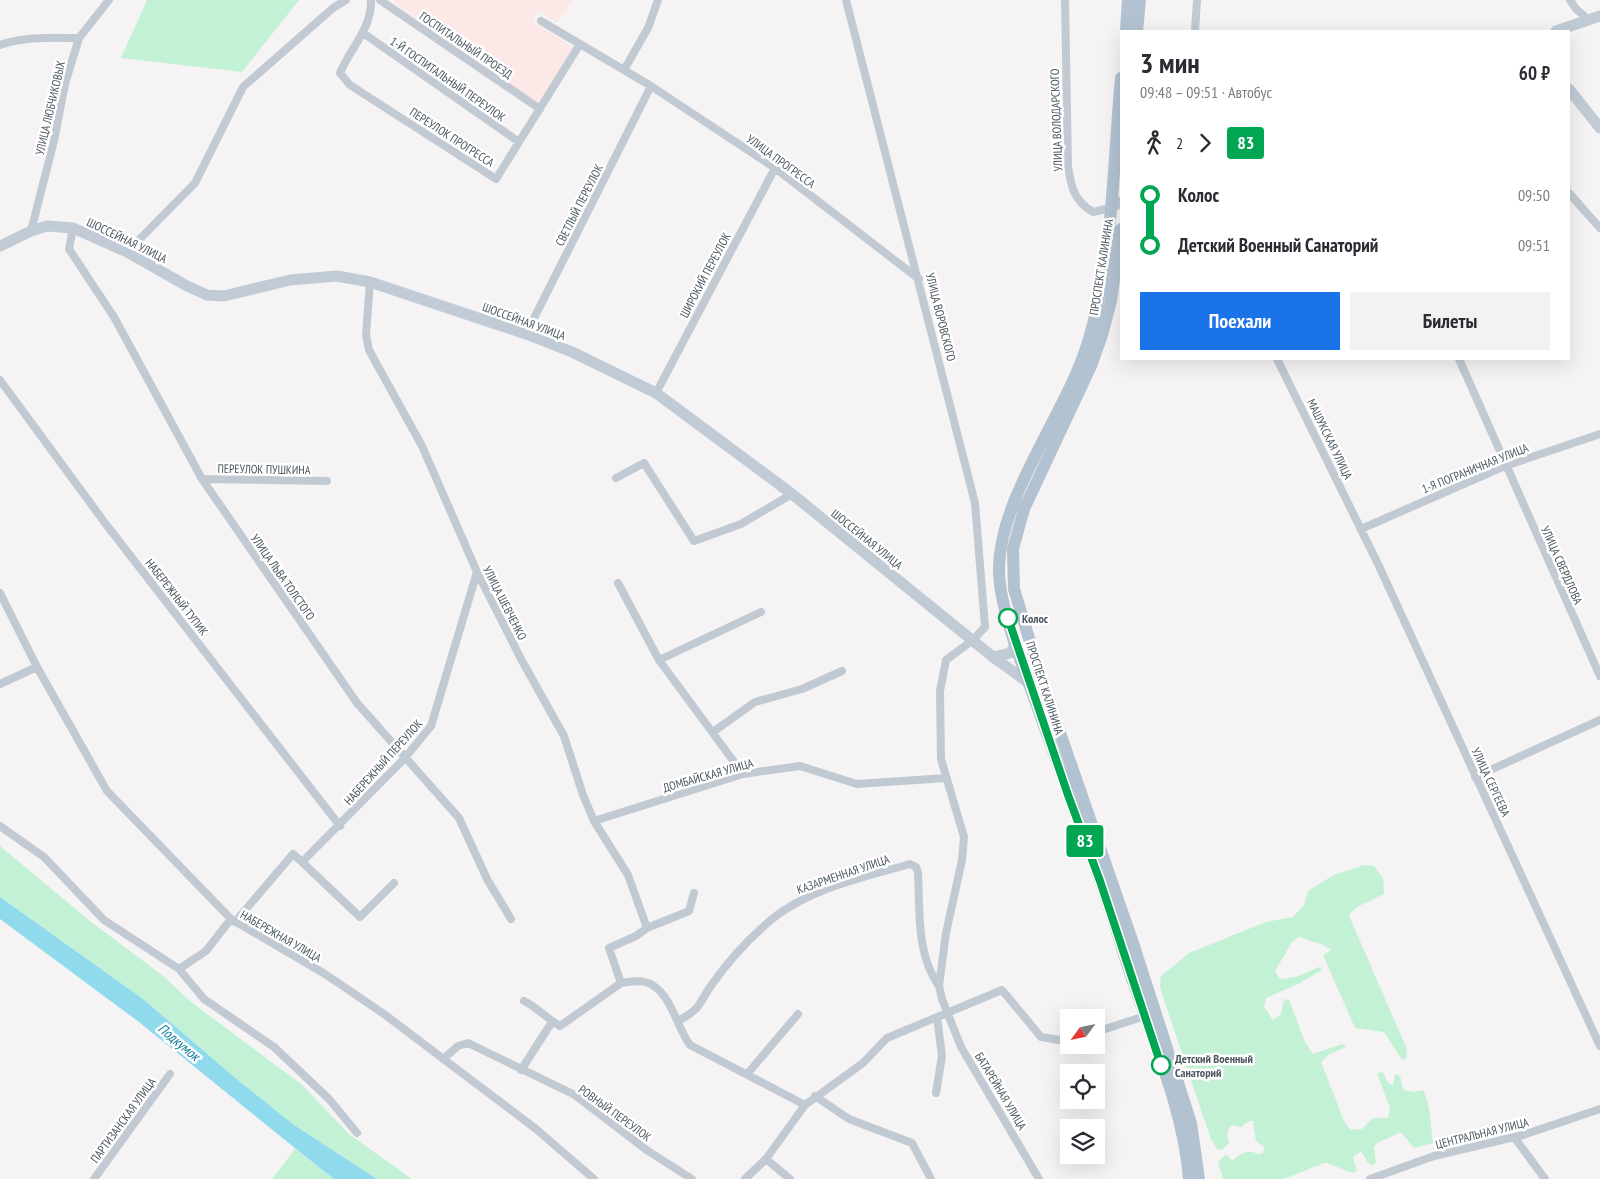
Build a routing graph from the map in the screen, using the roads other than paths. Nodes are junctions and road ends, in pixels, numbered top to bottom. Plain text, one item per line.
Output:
1 (110, 0) edge
2 (346, 0) edge
3 (371, 0) edge
4 (380, 0) edge
5 (658, 0) edge
6 (846, 0) edge
7 (1064, 0) edge
8 (1128, 0) edge
9 (1140, 0) edge
10 (1197, 0) edge
11 (1570, 0) edge
12 (1594, 18) edge
13 (540, 21) dead end
14 (1126, 30) edge
15 (1138, 30) edge
16 (1195, 30) edge
17 (1559, 30) edge
18 (363, 33) junction
19 (79, 38) junction
20 (580, 44) junction
21 (0, 45) edge
22 (624, 70) junction
23 (651, 86) junction
24 (1570, 91) edge
25 (1120, 103) edge
26 (540, 109) junction
27 (1600, 128) edge
28 (519, 142) junction
29 (775, 168) junction
30 (1570, 194) edge
31 (1116, 205) edge
32 (73, 228) junction
33 (1600, 228) edge
34 (31, 231) junction
35 (1120, 235) edge
36 (0, 246) edge
37 (127, 252) junction
38 (920, 278) junction
39 (370, 282) junction
40 (526, 334) junction
41 (1277, 360) edge
42 (1459, 360) edge
43 (0, 380) edge
44 (656, 393) junction
45 (1600, 434) edge
46 (1505, 465) junction
47 (616, 478) dead end
48 (202, 479) junction
49 (327, 481) dead end
50 (792, 494) junction
51 (1361, 529) junction
52 (477, 572) junction
53 (618, 583) dead end
54 (0, 593) edge
55 (761, 612) dead end
56 (1014, 636) junction
57 (973, 640) junction
58 (993, 657) junction
59 (659, 660) junction
60 (37, 666) junction
61 (842, 671) dead end
62 (1600, 676) edge
63 (1035, 680) junction
64 (0, 684) edge
65 (1600, 720) edge
66 (713, 732) junction
67 (404, 759) junction
68 (743, 774) junction
69 (1476, 776) junction
70 (947, 778) junction
71 (594, 821) junction
72 (0, 826) edge
73 (340, 826) junction
74 (302, 862) junction
75 (394, 883) dead end
76 (694, 893) dead end
77 (510, 919) dead end
78 (233, 921) junction
79 (647, 928) junction
80 (179, 969) junction
81 (621, 983) junction
82 (939, 986) junction
83 (524, 1001) dead end
84 (946, 1013) junction
85 (798, 1014) dead end
86 (1145, 1016) junction
87 (937, 1017) junction
88 (678, 1021) junction
89 (552, 1022) junction
90 (1105, 1029) edge
91 (1060, 1040) edge
92 (1600, 1046) edge
93 (442, 1059) junction
94 (521, 1070) junction
95 (748, 1073) junction
96 (170, 1074) dead end
97 (936, 1093) dead end
98 (815, 1096) junction
99 (805, 1105) junction
100 (1597, 1111) edge
101 (1600, 1118) edge
102 (357, 1133) dead end
103 (1514, 1137) junction
104 (766, 1158) junction
105 (94, 1179) edge
106 (594, 1179) edge
107 (692, 1179) edge
108 (744, 1179) edge
109 (790, 1179) edge
110 (931, 1179) edge
111 (1039, 1179) edge
112 (1189, 1179) edge
113 (1199, 1179) edge
114 (1370, 1179) edge
115 (1545, 1179) edge

1 - 19 street, УЛИЦА ЛЮБЧИКОВЫХ
2 - 37 street
3 - 18 street
4 - 26 street, ГОСПИТАЛЬНЫЙ ПРОЕЗД
5 - 22 street
6 - 38 street, УЛИЦА ВОРОВСКОГО
7 - 31 street, УЛИЦА ВОЛОДАРСКОГО
8 - 14 main road
9 - 15 main road
10 - 16 street
11 - 12 street
12 - 17 main road
13 - 20 street, УЛИЦА ПРОГРЕССА
18 - 28 street, 1-Й ГОСПИТАЛЬНЫЙ ПЕРЕУЛОК
18 - 28 street, ПЕРЕУЛОК ПРОГРЕССА
19 - 21 street
19 - 34 street, УЛИЦА ЛЮБЧИКОВЫХ
20 - 22 street, УЛИЦА ПРОГРЕССА
20 - 26 street, ПЕРЕУЛОК ПРОГРЕССА
22 - 23 street, УЛИЦА ПРОГРЕССА
23 - 29 street, УЛИЦА ПРОГРЕССА
23 - 40 street, СВЕТЛЫЙ ПЕРЕУЛОК
24 - 27 main road
25 - 31 main road, ПРОСПЕКТ КАЛИНИНА
26 - 28 street, ПЕРЕУЛОК ПРОГРЕССА
29 - 38 street, УЛИЦА ПРОГРЕССА
29 - 44 street, ШИРОКИЙ ПЕРЕУЛОК
30 - 33 street
31 - 56 main road, ПРОСПЕКТ КАЛИНИНА
32 - 34 main road, ШОССЕЙНАЯ УЛИЦА
32 - 37 main road, ШОССЕЙНАЯ УЛИЦА
32 - 48 street, УЛИЦА ЛЬВА ТОЛСТОГО
34 - 36 main road, ШОССЕЙНАЯ УЛИЦА
35 - 63 main road, ПРОСПЕКТ КАЛИНИНА
37 - 39 main road, ШОССЕЙНАЯ УЛИЦА
38 - 57 street, УЛИЦА ВОРОВСКОГО
39 - 40 main road, ШОССЕЙНАЯ УЛИЦА
39 - 52 street, УЛИЦА ШЕВЧЕНКО
40 - 44 main road, ШОССЕЙНАЯ УЛИЦА
41 - 51 street, МАШУКСКАЯ УЛИЦА
42 - 46 street, УЛИЦА СВЕРДЛОВА
43 - 73 street, НАБЕРЕЖНЫЙ ТУПИК
44 - 50 main road, ШОССЕЙНАЯ УЛИЦА
45 - 46 street, 1-Я ПОГРАНИЧНАЯ УЛИЦА
46 - 51 street, 1-Я ПОГРАНИЧНАЯ УЛИЦА
46 - 62 street, УЛИЦА СВЕРДЛОВА
47 - 50 street
48 - 49 street, ПЕРЕУЛОК ПУШКИНА
48 - 67 street, УЛИЦА ЛЬВА ТОЛСТОГО
50 - 57 main road, ШОССЕЙНАЯ УЛИЦА
51 - 69 street, УЛИЦА СЕРГЕЕВА
52 - 67 street, НАБЕРЕЖНЫЙ ПЕРЕУЛОК
52 - 71 street, УЛИЦА ШЕВЧЕНКО
53 - 59 street
54 - 60 street, НАБЕРЕЖНАЯ УЛИЦА
55 - 59 street
56 - 58 main road, ПРОСПЕКТ КАЛИНИНА
56 - 63 main road, ПРОСПЕКТ КАЛИНИНА
57 - 58 main road, ШОССЕЙНАЯ УЛИЦА
57 - 70 street
58 - 63 main road, ШОССЕЙНАЯ УЛИЦА
59 - 66 street
60 - 64 street
60 - 78 street, НАБЕРЕЖНАЯ УЛИЦА
61 - 66 street
63 - 86 main road, ПРОСПЕКТ КАЛИНИНА
63 - 113 main road, ПРОСПЕКТ КАЛИНИНА
65 - 69 street
66 - 68 street
67 - 73 street, НАБЕРЕЖНЫЙ ПЕРЕУЛОК
67 - 77 street, УЛИЦА ЛЬВА ТОЛСТОГО
68 - 70 street, ДОМБАЙСКАЯ УЛИЦА
68 - 71 street, ДОМБАЙСКАЯ УЛИЦА
69 - 92 street, УЛИЦА СЕРГЕЕВА
70 - 82 street
71 - 79 street, УЛИЦА ШЕВЧЕНКО
72 - 80 street
73 - 74 street, НАБЕРЕЖНЫЙ ПЕРЕУЛОК
74 - 75 street
74 - 78 street
76 - 79 street
78 - 80 street
78 - 93 street, НАБЕРЕЖНАЯ УЛИЦА
79 - 81 street
80 - 102 street
81 - 88 street
81 - 89 street
82 - 84 street
82 - 88 street, КАЗАРМЕННАЯ УЛИЦА
83 - 89 street
84 - 87 street
84 - 91 street
84 - 111 street, БАТАРЕЙНАЯ УЛИЦА
85 - 95 street
86 - 90 street
86 - 112 main road, ПРОСПЕКТ КАЛИНИНА
87 - 97 street
87 - 98 street
88 - 95 street
89 - 94 street
93 - 94 street, РОВНЫЙ ПЕРЕУЛОК
93 - 106 street, НАБЕРЕЖНАЯ УЛИЦА
94 - 107 street, РОВНЫЙ ПЕРЕУЛОК
95 - 99 street
96 - 105 street, ПАРТИЗАНСКАЯ УЛИЦА
98 - 99 street
98 - 110 street
99 - 104 street
100 - 101 street
100 - 103 street, ЦЕНТРАЛЬНАЯ УЛИЦА
103 - 114 street, ЦЕНТРАЛЬНАЯ УЛИЦА
103 - 115 street
104 - 108 street
104 - 109 street

